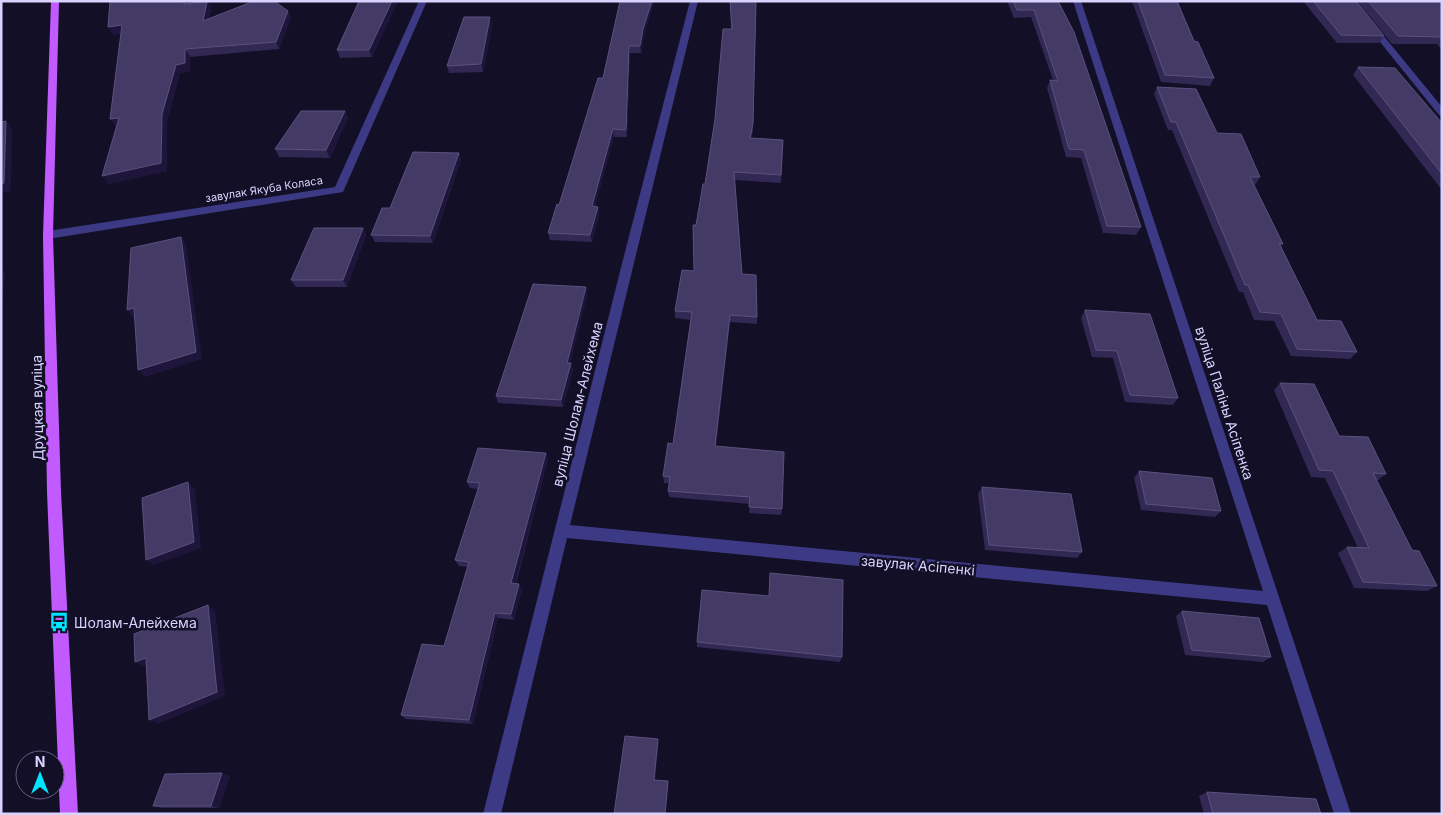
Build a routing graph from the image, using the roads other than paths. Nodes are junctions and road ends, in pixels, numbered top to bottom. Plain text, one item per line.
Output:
1 (56, 1) edge
2 (423, 1) edge
3 (694, 1) edge
4 (1077, 1) edge
5 (1351, 1) edge
6 (1442, 113) edge
7 (48, 236) junction
8 (562, 531) junction
9 (1274, 599) junction
10 (69, 814) edge
11 (492, 814) edge
12 (1343, 814) edge

1 - 7 main road, Друцкая вуліца
2 - 7 street, завулак Якуба Коласа
3 - 8 street, вуліца Шолам-Алейхема
4 - 9 street, вуліца Паліны Асіпенка
5 - 6 street
7 - 10 main road, Друцкая вуліца
8 - 9 street, завулак Асіпенкі
8 - 11 street, вуліца Шолам-Алейхема
9 - 12 street, вуліца Паліны Асіпенка

